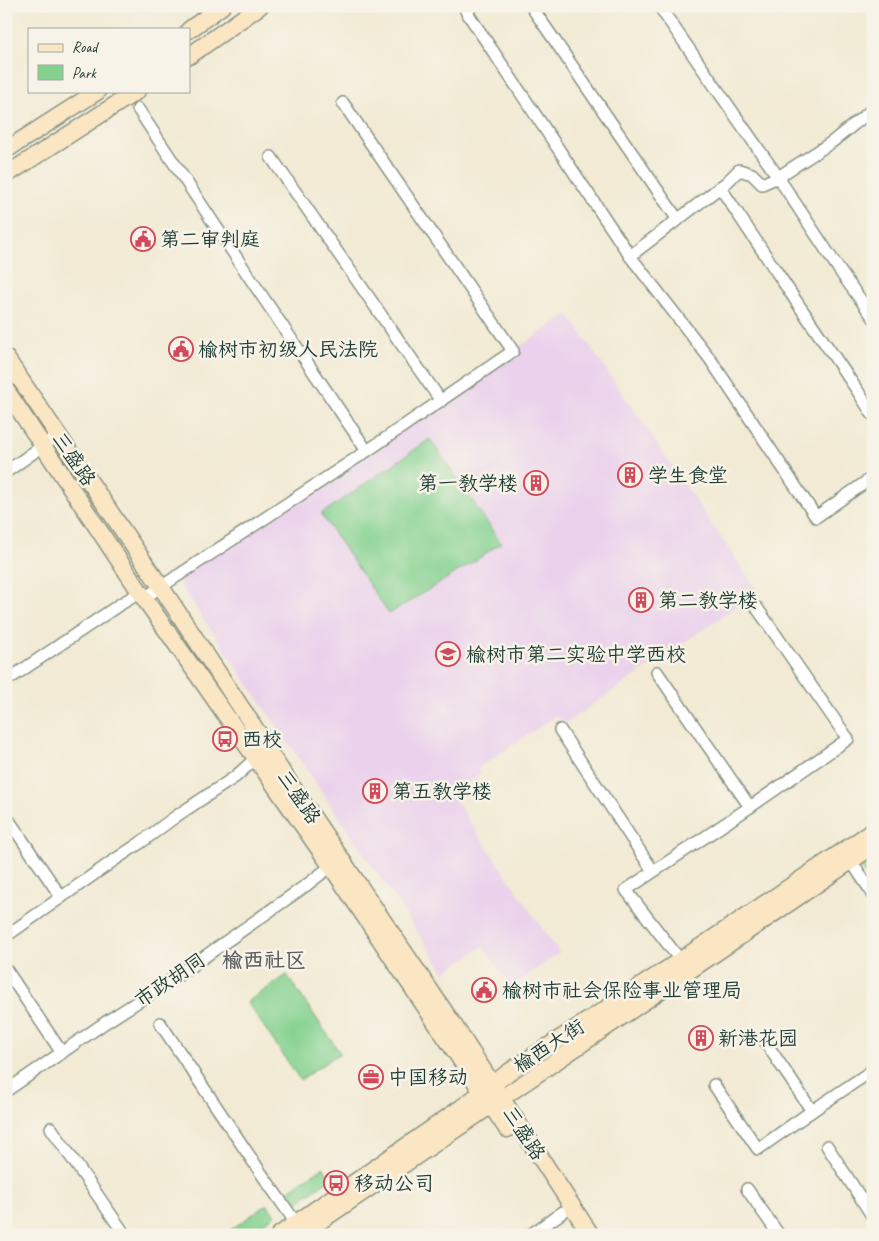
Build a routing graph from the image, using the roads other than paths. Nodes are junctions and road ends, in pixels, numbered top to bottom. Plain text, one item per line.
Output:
1 (222, 6) edge
2 (260, 6) edge
3 (472, 6) edge
4 (531, 6) edge
5 (659, 6) edge
6 (190, 29) edge
7 (190, 55) edge
8 (96, 92) edge
9 (135, 92) edge
10 (342, 103) dead end
11 (138, 109) dead end
12 (873, 109) edge
13 (6, 150) edge
14 (271, 156) dead end
15 (6, 175) edge
16 (778, 177) junction
17 (720, 187) junction
18 (678, 220) junction
19 (630, 256) junction
20 (873, 317) edge
21 (6, 358) edge
22 (6, 390) edge
23 (441, 401) junction
24 (873, 416) edge
25 (58, 435) junction
26 (43, 445) junction
27 (367, 451) junction
28 (6, 472) edge
29 (873, 477) edge
30 (161, 587) junction
31 (143, 595) junction
32 (757, 608) dead end
33 (657, 672) dead end
34 (6, 681) edge
35 (560, 730) dead end
36 (256, 758) junction
37 (750, 807) junction
38 (6, 816) edge
39 (873, 831) edge
40 (873, 846) edge
41 (851, 861) junction
42 (331, 866) junction
43 (653, 871) junction
44 (873, 894) edge
45 (61, 897) junction
46 (6, 936) edge
47 (685, 966) junction
48 (7, 971) edge
49 (160, 1023) dead end
50 (766, 1044) dead end
51 (62, 1053) junction
52 (873, 1070) edge
53 (714, 1085) dead end
54 (6, 1090) edge
55 (492, 1095) junction
56 (812, 1111) junction
57 (51, 1128) dead end
58 (827, 1146) dead end
59 (747, 1189) dead end
60 (563, 1212) junction
61 (873, 1217) edge
62 (298, 1229) edge
63 (125, 1235) edge
64 (279, 1235) edge
65 (530, 1235) edge
66 (578, 1235) edge
67 (591, 1235) edge
68 (779, 1235) edge

1 - 6 main road
2 - 7 main road
3 - 19 street
4 - 18 street
5 - 16 street
8 - 13 main road
9 - 15 main road
10 - 23 street
11 - 27 street
12 - 16 street
14 - 23 street
16 - 17 street
16 - 20 street
17 - 18 street
17 - 24 street
18 - 19 street
19 - 29 street
21 - 25 main road, 三盛路
22 - 26 main road, 三盛路
23 - 27 street
25 - 26 street
25 - 30 main road, 三盛路
26 - 28 street
26 - 31 main road, 三盛路
27 - 30 street
30 - 31 street
30 - 55 main road, 三盛路
31 - 34 street
31 - 36 main road, 三盛路
32 - 37 street
33 - 37 street
35 - 43 street
36 - 42 main road, 三盛路
36 - 45 street
37 - 43 street
38 - 45 street
39 - 47 main road, 榆西大街
40 - 41 main road, 榆西大街
41 - 44 street
41 - 47 main road, 榆西大街
42 - 51 street, 市政胡同
42 - 55 main road, 三盛路
43 - 47 street
45 - 46 street
47 - 55 main road, 榆西大街
48 - 51 street
49 - 62 street
50 - 56 street
51 - 54 street, 市政胡同
52 - 56 street
53 - 56 street
55 - 60 main road, 三盛路
55 - 62 main road, 榆西大街
55 - 67 main road, 三盛路
57 - 63 street
58 - 61 street
59 - 68 street
60 - 65 street
60 - 66 main road, 三盛路
62 - 64 main road, 榆西大街

